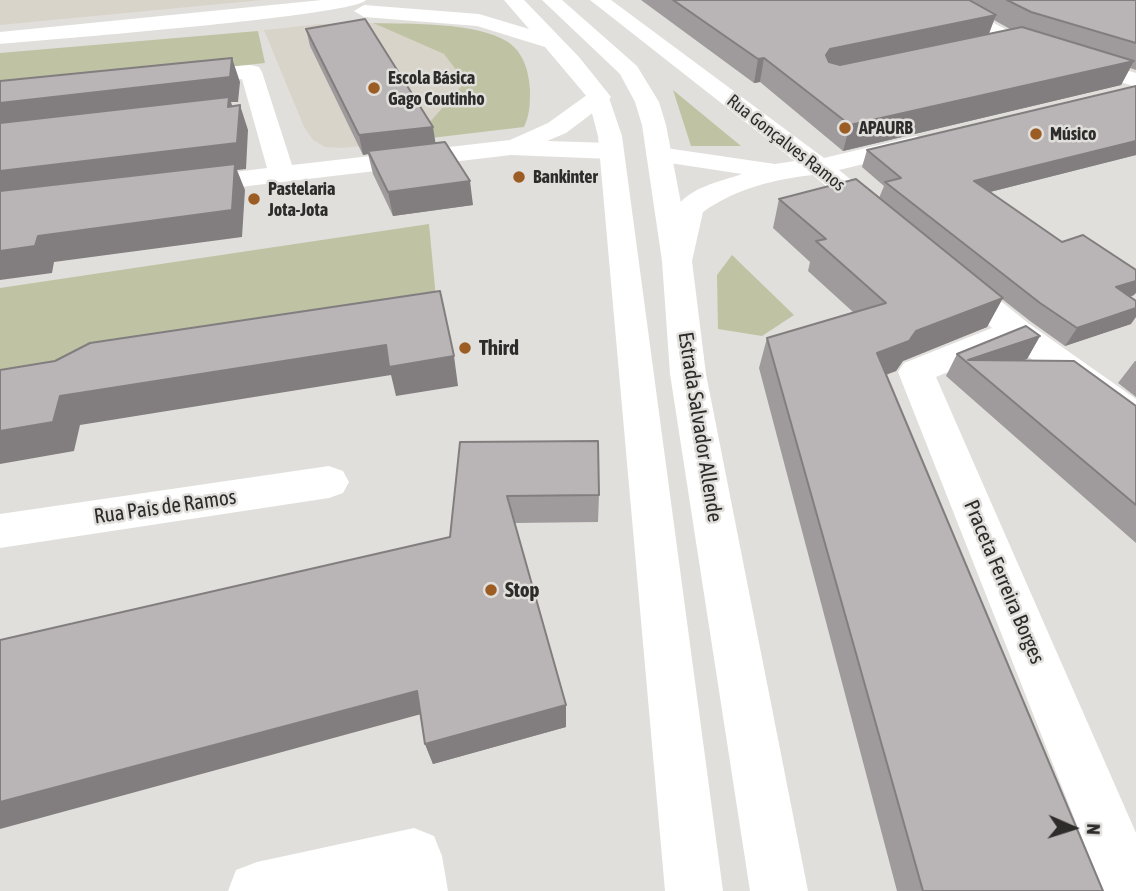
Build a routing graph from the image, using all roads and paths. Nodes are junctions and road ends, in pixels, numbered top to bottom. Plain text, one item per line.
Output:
1 (451, 0) edge
2 (513, 0) edge
3 (551, 0) edge
4 (599, 0) edge
5 (937, 0) edge
6 (360, 6) edge
7 (0, 38) edge
8 (1013, 41) junction
9 (549, 42) junction
10 (975, 49) edge
11 (156, 80) edge
12 (1136, 80) edge
13 (1136, 91) edge
14 (599, 97) junction
15 (1110, 97) edge
16 (263, 109) junction
17 (236, 112) edge
18 (941, 138) edge
19 (511, 147) junction
20 (611, 151) junction
21 (659, 155) junction
22 (819, 167) junction
23 (778, 171) junction
24 (282, 174) junction
25 (166, 188) edge
26 (902, 236) edge
27 (677, 261) junction
28 (933, 262) edge
29 (1016, 331) junction
30 (1136, 418) edge
31 (329, 482) dead end
32 (0, 531) edge
33 (257, 891) edge
34 (419, 891) edge
35 (694, 891) edge
36 (779, 891) edge
37 (1132, 891) edge

1 - 6 street
2 - 9 street
3 - 21 street, Estrada Salvador Allende
4 - 22 street, Rua Gonçalves Ramos
5 - 8 street
6 - 7 street
6 - 9 street
8 - 10 street
8 - 12 street
9 - 14 street
11 - 16 street
13 - 15 street
14 - 19 street
14 - 20 street
16 - 17 street
16 - 24 street
18 - 22 street
19 - 20 street
19 - 24 street
20 - 21 street
20 - 35 street
21 - 23 street
21 - 27 street, Estrada Salvador Allende
22 - 23 street
22 - 26 street, Rua Gonçalves Ramos
23 - 27 street
24 - 25 street
27 - 36 street, Estrada Salvador Allende
28 - 29 street
29 - 30 street
29 - 37 street, Praceta Ferreira Borges
31 - 32 street, Rua Pais de Ramos
33 - 34 street

